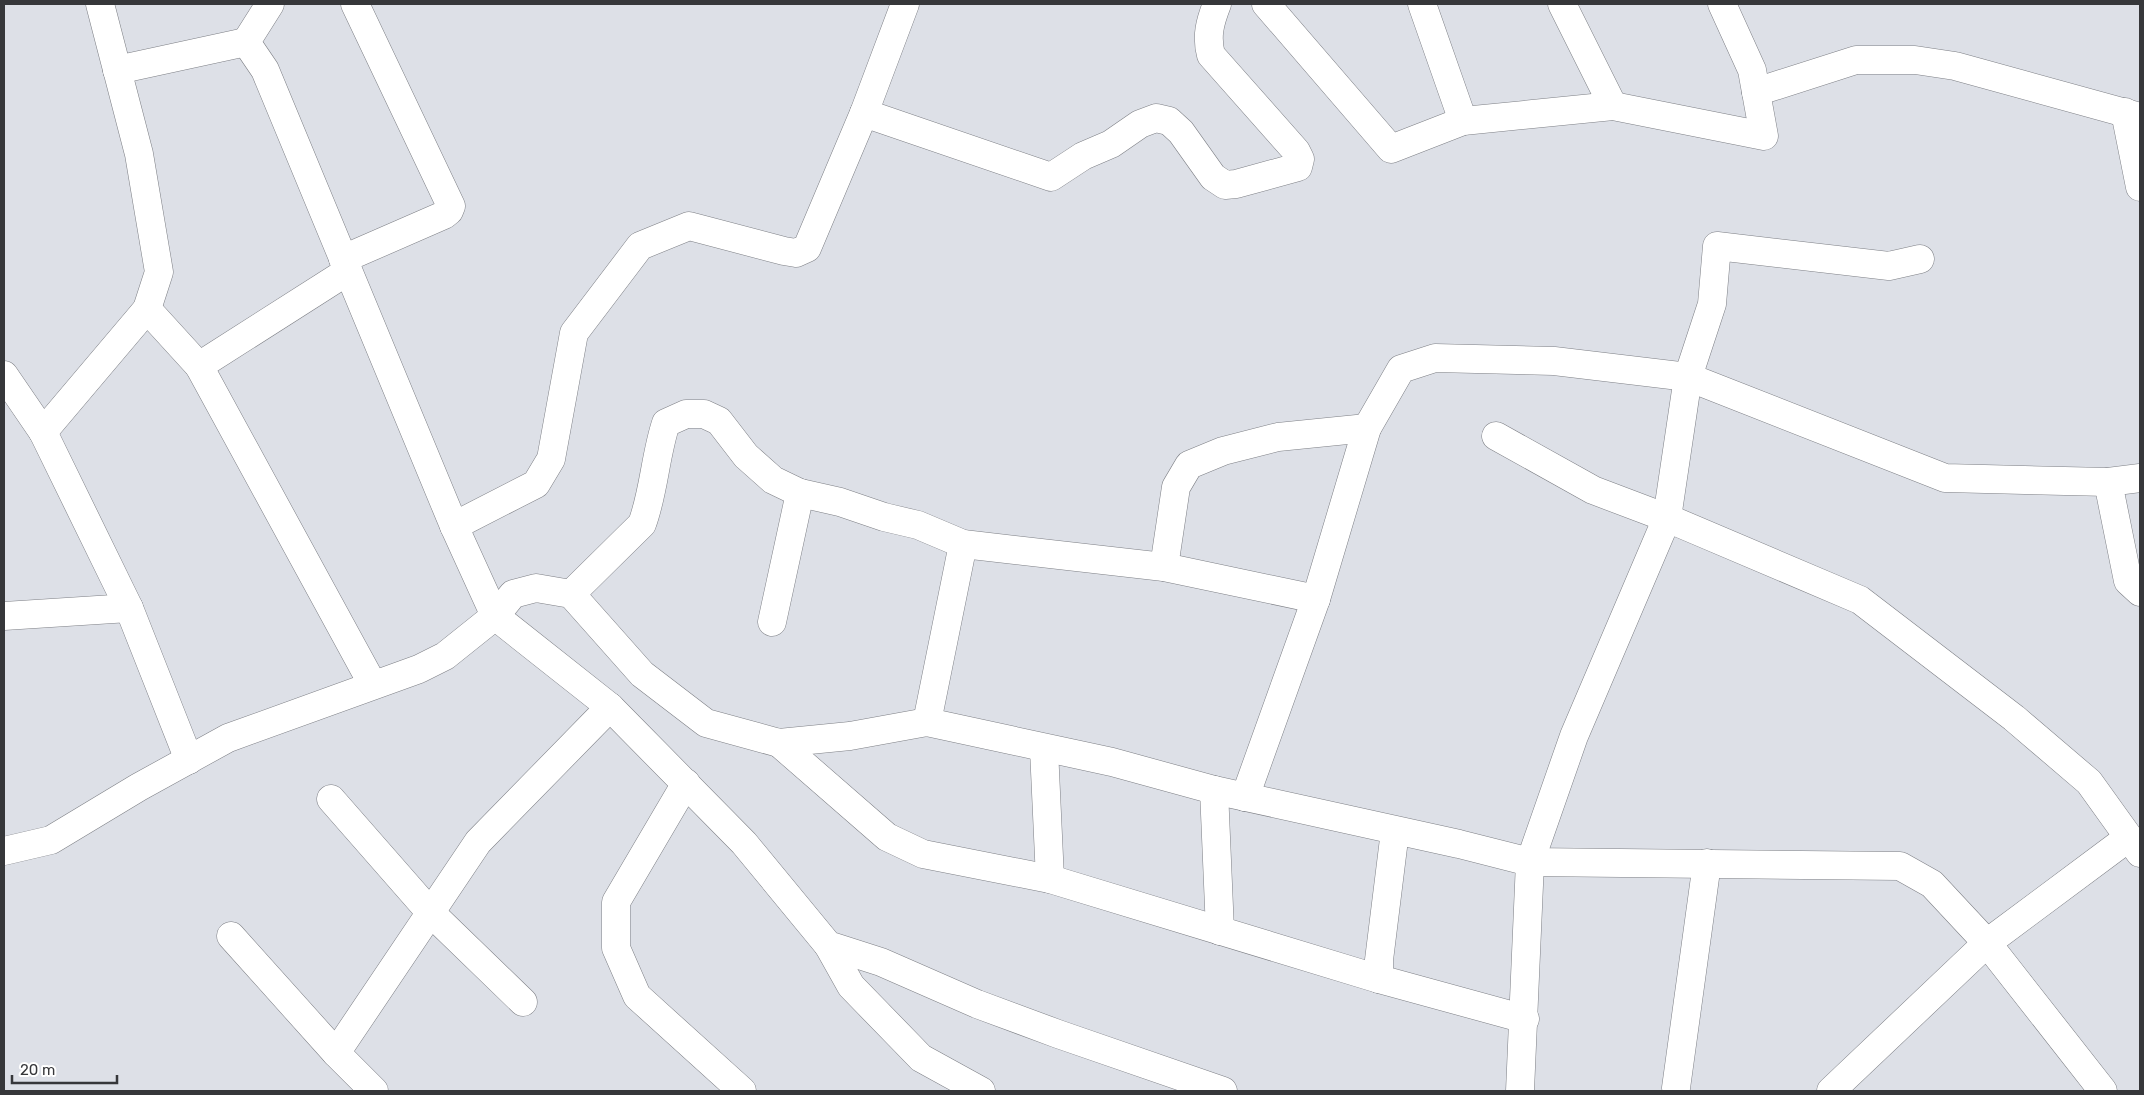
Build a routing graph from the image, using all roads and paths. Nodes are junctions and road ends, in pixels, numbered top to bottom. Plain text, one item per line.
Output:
1 (100, 4) edge
2 (270, 4) edge
3 (355, 4) edge
4 (905, 4) edge
5 (1217, 4) edge
6 (1266, 4) edge
7 (1422, 4) edge
8 (1562, 4) edge
9 (1722, 4) edge
10 (246, 42) junction
11 (117, 70) junction
12 (1756, 92) junction
13 (1613, 106) junction
14 (864, 113) junction
15 (2132, 115) edge
16 (1463, 121) junction
17 (2140, 187) edge
18 (1920, 259) dead end
19 (345, 265) junction
20 (147, 309) junction
21 (199, 366) junction
22 (4, 375) edge
23 (1688, 377) junction
24 (1367, 428) junction
25 (43, 432) junction
26 (1496, 436) dead end
27 (2140, 478) edge
28 (2108, 482) junction
29 (800, 493) junction
30 (1667, 518) junction
31 (454, 526) junction
32 (963, 544) junction
33 (1164, 567) junction
34 (2140, 592) edge
35 (571, 594) junction
36 (1316, 599) junction
37 (129, 608) junction
38 (4, 616) edge
39 (495, 616) junction
40 (772, 622) dead end
41 (373, 685) junction
42 (610, 707) junction
43 (927, 722) junction
44 (779, 743) junction
45 (1044, 749) junction
46 (189, 760) junction
47 (686, 783) junction
48 (1214, 790) junction
49 (1245, 797) junction
50 (331, 800) dead end
51 (1395, 831) junction
52 (2134, 846) edge
53 (4, 851) edge
54 (1530, 862) junction
55 (1707, 864) junction
56 (1050, 879) junction
57 (430, 912) junction
58 (1220, 931) junction
59 (231, 936) dead end
60 (1987, 943) junction
61 (828, 945) junction
62 (1379, 979) junction
63 (523, 1002) dead end
64 (1525, 1019) junction
65 (336, 1053) junction
66 (1676, 1088) dead end
67 (374, 1091) edge
68 (742, 1091) edge
69 (981, 1091) edge
70 (1223, 1091) edge
71 (1520, 1091) edge
72 (1831, 1091) edge
73 (2104, 1091) edge

1 - 11 street
2 - 10 street
3 - 19 street
4 - 14 street
5 - 14 street
6 - 16 street
7 - 16 street
8 - 13 street
9 - 12 street
10 - 11 street
10 - 19 street
11 - 20 street
12 - 13 street
12 - 15 street
13 - 16 street
14 - 31 street
15 - 17 street
18 - 23 street
19 - 21 street
19 - 31 street
20 - 21 street
20 - 25 street
21 - 41 street
22 - 25 street
23 - 24 street
23 - 28 street
23 - 30 street
24 - 33 street
24 - 36 street
25 - 37 street
26 - 30 street
27 - 28 street
28 - 34 street
29 - 32 street
29 - 35 street
29 - 40 street
30 - 52 street
30 - 54 street
31 - 39 street
32 - 33 street
32 - 43 street
33 - 36 street
35 - 39 street
35 - 44 street
36 - 49 street
37 - 38 street
37 - 46 street
39 - 41 street
39 - 42 street
41 - 46 street
42 - 47 street
42 - 57 street
43 - 44 street
43 - 45 street
44 - 56 street
45 - 48 street
45 - 56 street
46 - 53 street
47 - 61 street
47 - 68 street
48 - 49 street
48 - 58 street
49 - 51 street
50 - 57 street
51 - 54 street
51 - 62 street
52 - 60 street
54 - 55 street
54 - 64 street
55 - 60 street
55 - 66 street
56 - 58 street
57 - 63 street
57 - 65 street
58 - 62 street
59 - 65 street
60 - 72 street
60 - 73 street
61 - 69 street
61 - 70 street
62 - 64 street
64 - 71 street
65 - 67 street

